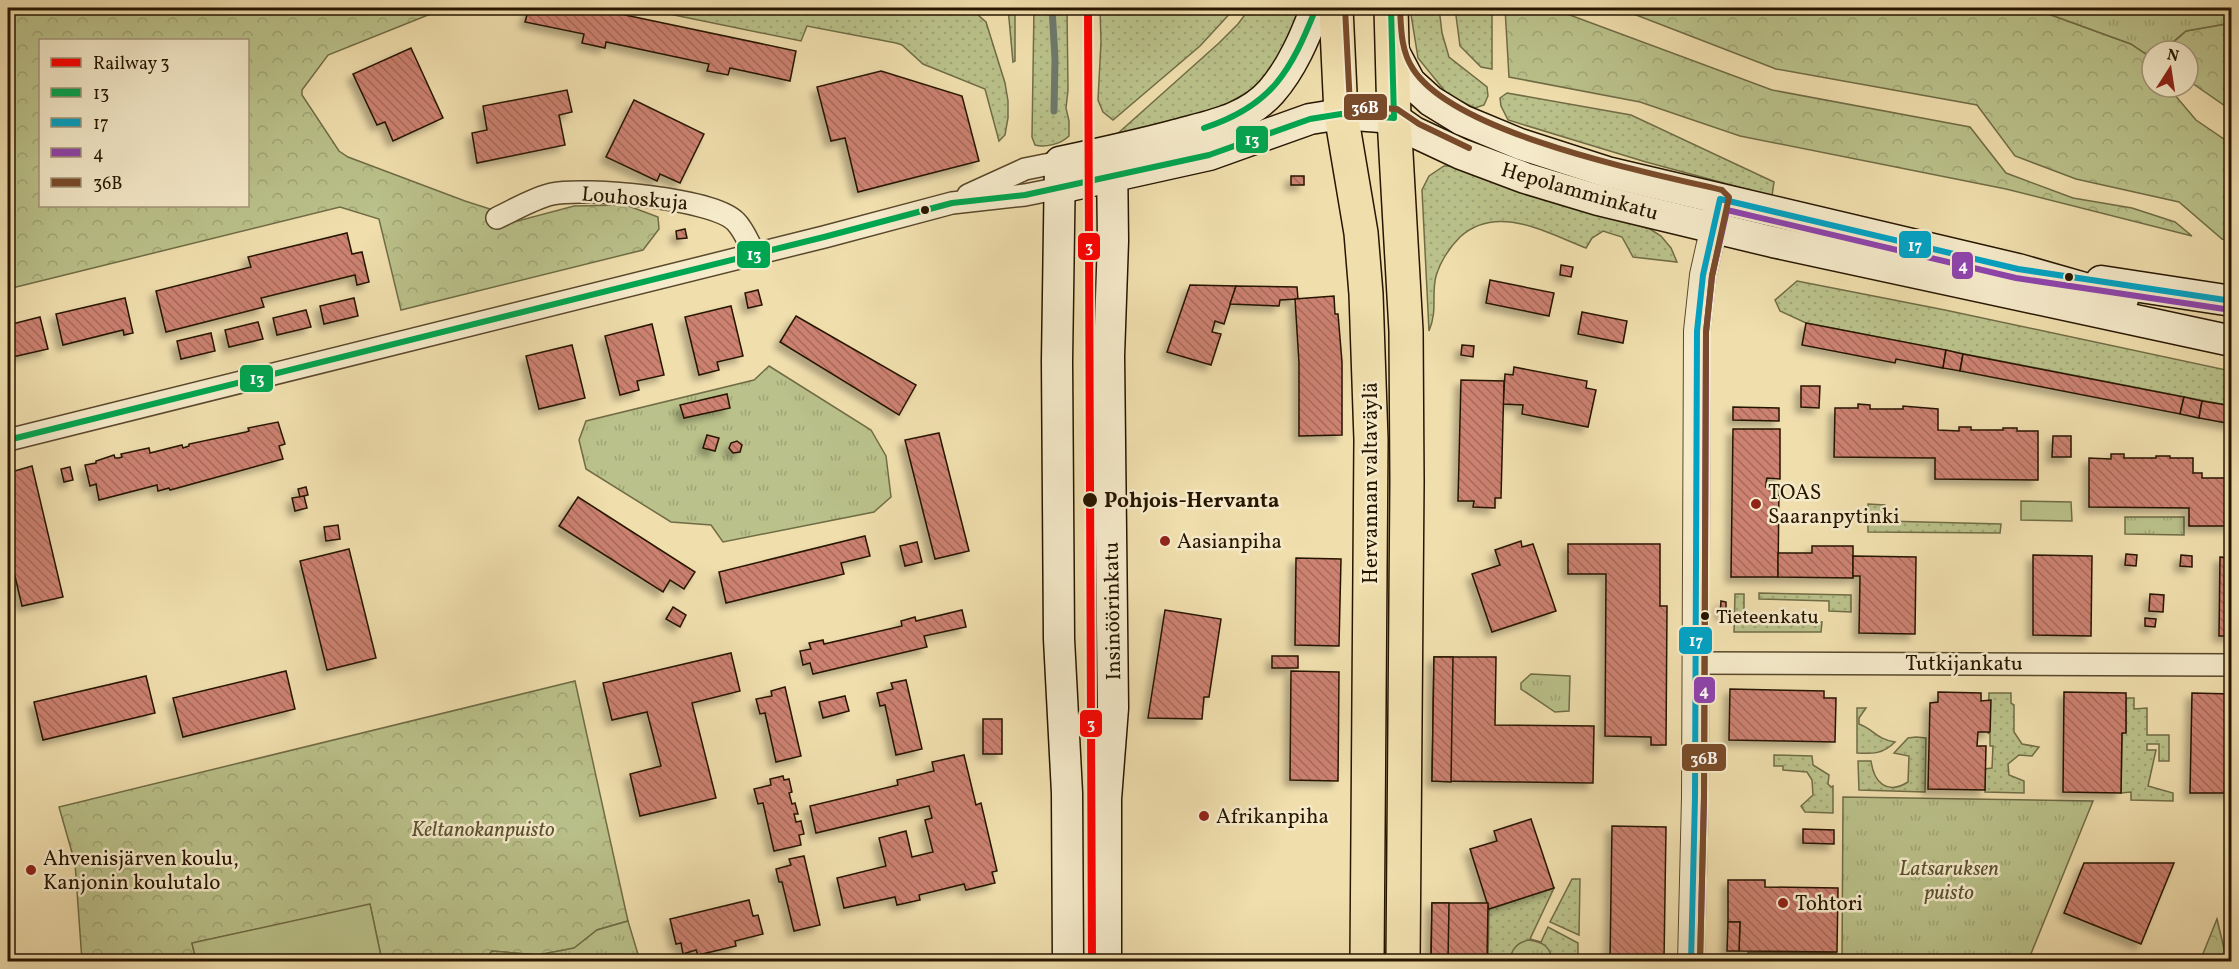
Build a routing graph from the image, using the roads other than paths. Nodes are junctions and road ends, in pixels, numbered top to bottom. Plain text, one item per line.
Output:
1 (1316, 8) edge
2 (1336, 8) edge
3 (1391, 8) edge
4 (1392, 48) junction
5 (1341, 114) junction
6 (1394, 118) junction
7 (1113, 164) junction
8 (1060, 175) junction
9 (1719, 199) junction
10 (497, 218) dead end
11 (1714, 229) junction
12 (755, 254) junction
13 (2018, 269) junction
14 (2232, 300) edge
15 (2232, 322) edge
16 (2232, 341) edge
17 (8, 440) edge
18 (1696, 663) junction
19 (2232, 665) edge
20 (1068, 962) edge
21 (1106, 962) edge
22 (1367, 962) edge
23 (1403, 962) edge
24 (1691, 962) edge

1 - 7 main road
2 - 5 main road, Hervannan valtaväylä
3 - 4 main road, Hervannan valtaväylä
4 - 6 main road, Hervannan valtaväylä
4 - 9 main road, Hepolamminkatu
5 - 6 main road
5 - 7 main road
5 - 22 main road, Hervannan valtaväylä
6 - 11 main road, Hepolamminkatu
6 - 23 main road, Hervannan valtaväylä
7 - 8 main road
7 - 21 main road, Insinöörinkatu
8 - 12 street
8 - 20 main road
9 - 11 street
9 - 13 main road, Hepolamminkatu
10 - 12 street, Louhoskuja
11 - 16 main road, Hepolamminkatu
11 - 18 street
12 - 17 street
13 - 14 main road
13 - 15 main road, Hepolamminkatu
18 - 19 street, Tutkijankatu
18 - 24 street

